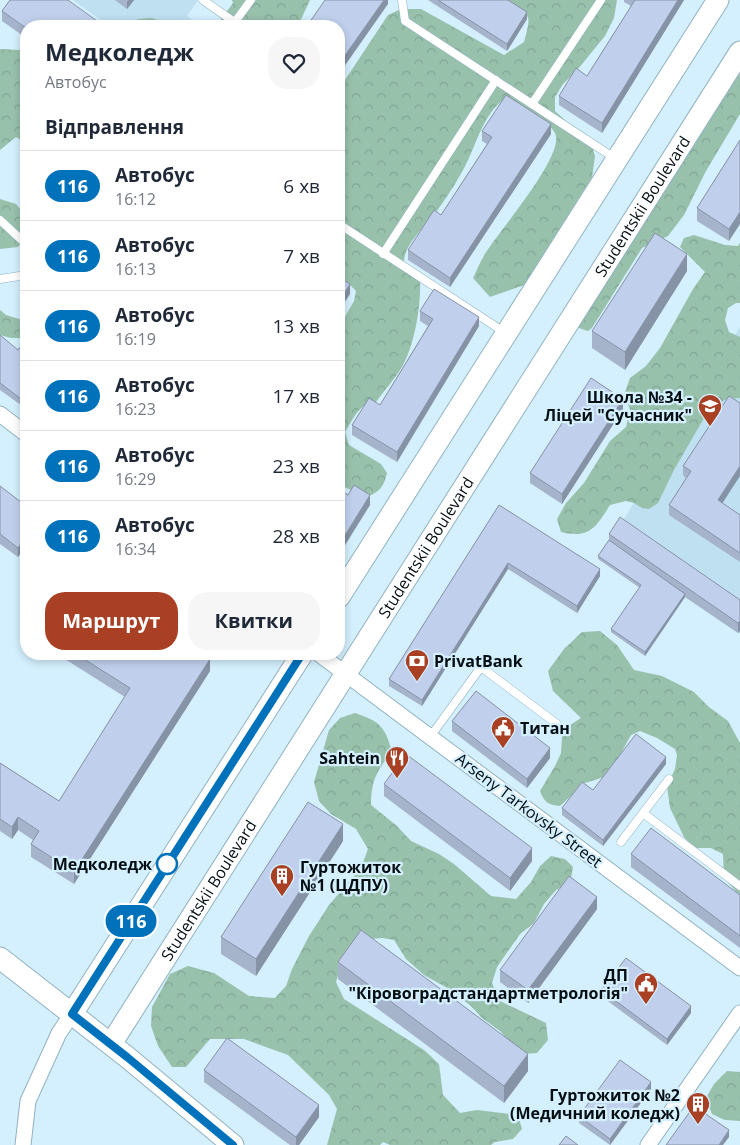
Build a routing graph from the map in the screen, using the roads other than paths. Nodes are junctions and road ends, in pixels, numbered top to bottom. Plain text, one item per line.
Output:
1 (203, 0) edge
2 (251, 0) edge
3 (402, 0) edge
4 (601, 0) edge
5 (718, 0) edge
6 (229, 20) edge
7 (239, 20) edge
8 (740, 52) edge
9 (496, 80) junction
10 (532, 104) junction
11 (616, 160) junction
12 (0, 220) edge
13 (345, 228) edge
14 (20, 238) edge
15 (383, 254) junction
16 (20, 276) edge
17 (0, 279) edge
18 (506, 334) junction
19 (0, 414) edge
20 (20, 429) edge
21 (345, 588) edge
22 (298, 660) edge
23 (326, 660) edge
24 (346, 674) junction
25 (557, 724) dead end
26 (430, 736) junction
27 (669, 779) dead end
28 (643, 814) junction
29 (621, 842) dead end
30 (740, 886) edge
31 (0, 958) edge
32 (740, 968) edge
33 (740, 1013) edge
34 (72, 1014) junction
35 (111, 1044) junction
36 (23, 1145) edge
37 (233, 1145) edge
38 (648, 1145) edge

1 - 6 lane
2 - 7 lane
3 - 9 lane
4 - 10 lane
5 - 11 street
8 - 24 street, Studentskii Boulevard
9 - 10 lane
9 - 15 lane
10 - 11 lane
11 - 18 street
12 - 14 lane
13 - 15 lane
15 - 18 lane
16 - 17 lane
18 - 21 street
19 - 20 street
22 - 34 street
23 - 24 street, Arseny Tarkovsky Street
24 - 26 street, Arseny Tarkovsky Street
24 - 35 street, Studentskii Boulevard
25 - 26 lane
26 - 32 street, Arseny Tarkovsky Street
27 - 28 lane
28 - 29 lane
28 - 30 lane
31 - 34 street
33 - 38 street
34 - 35 street
34 - 36 street
35 - 37 street

